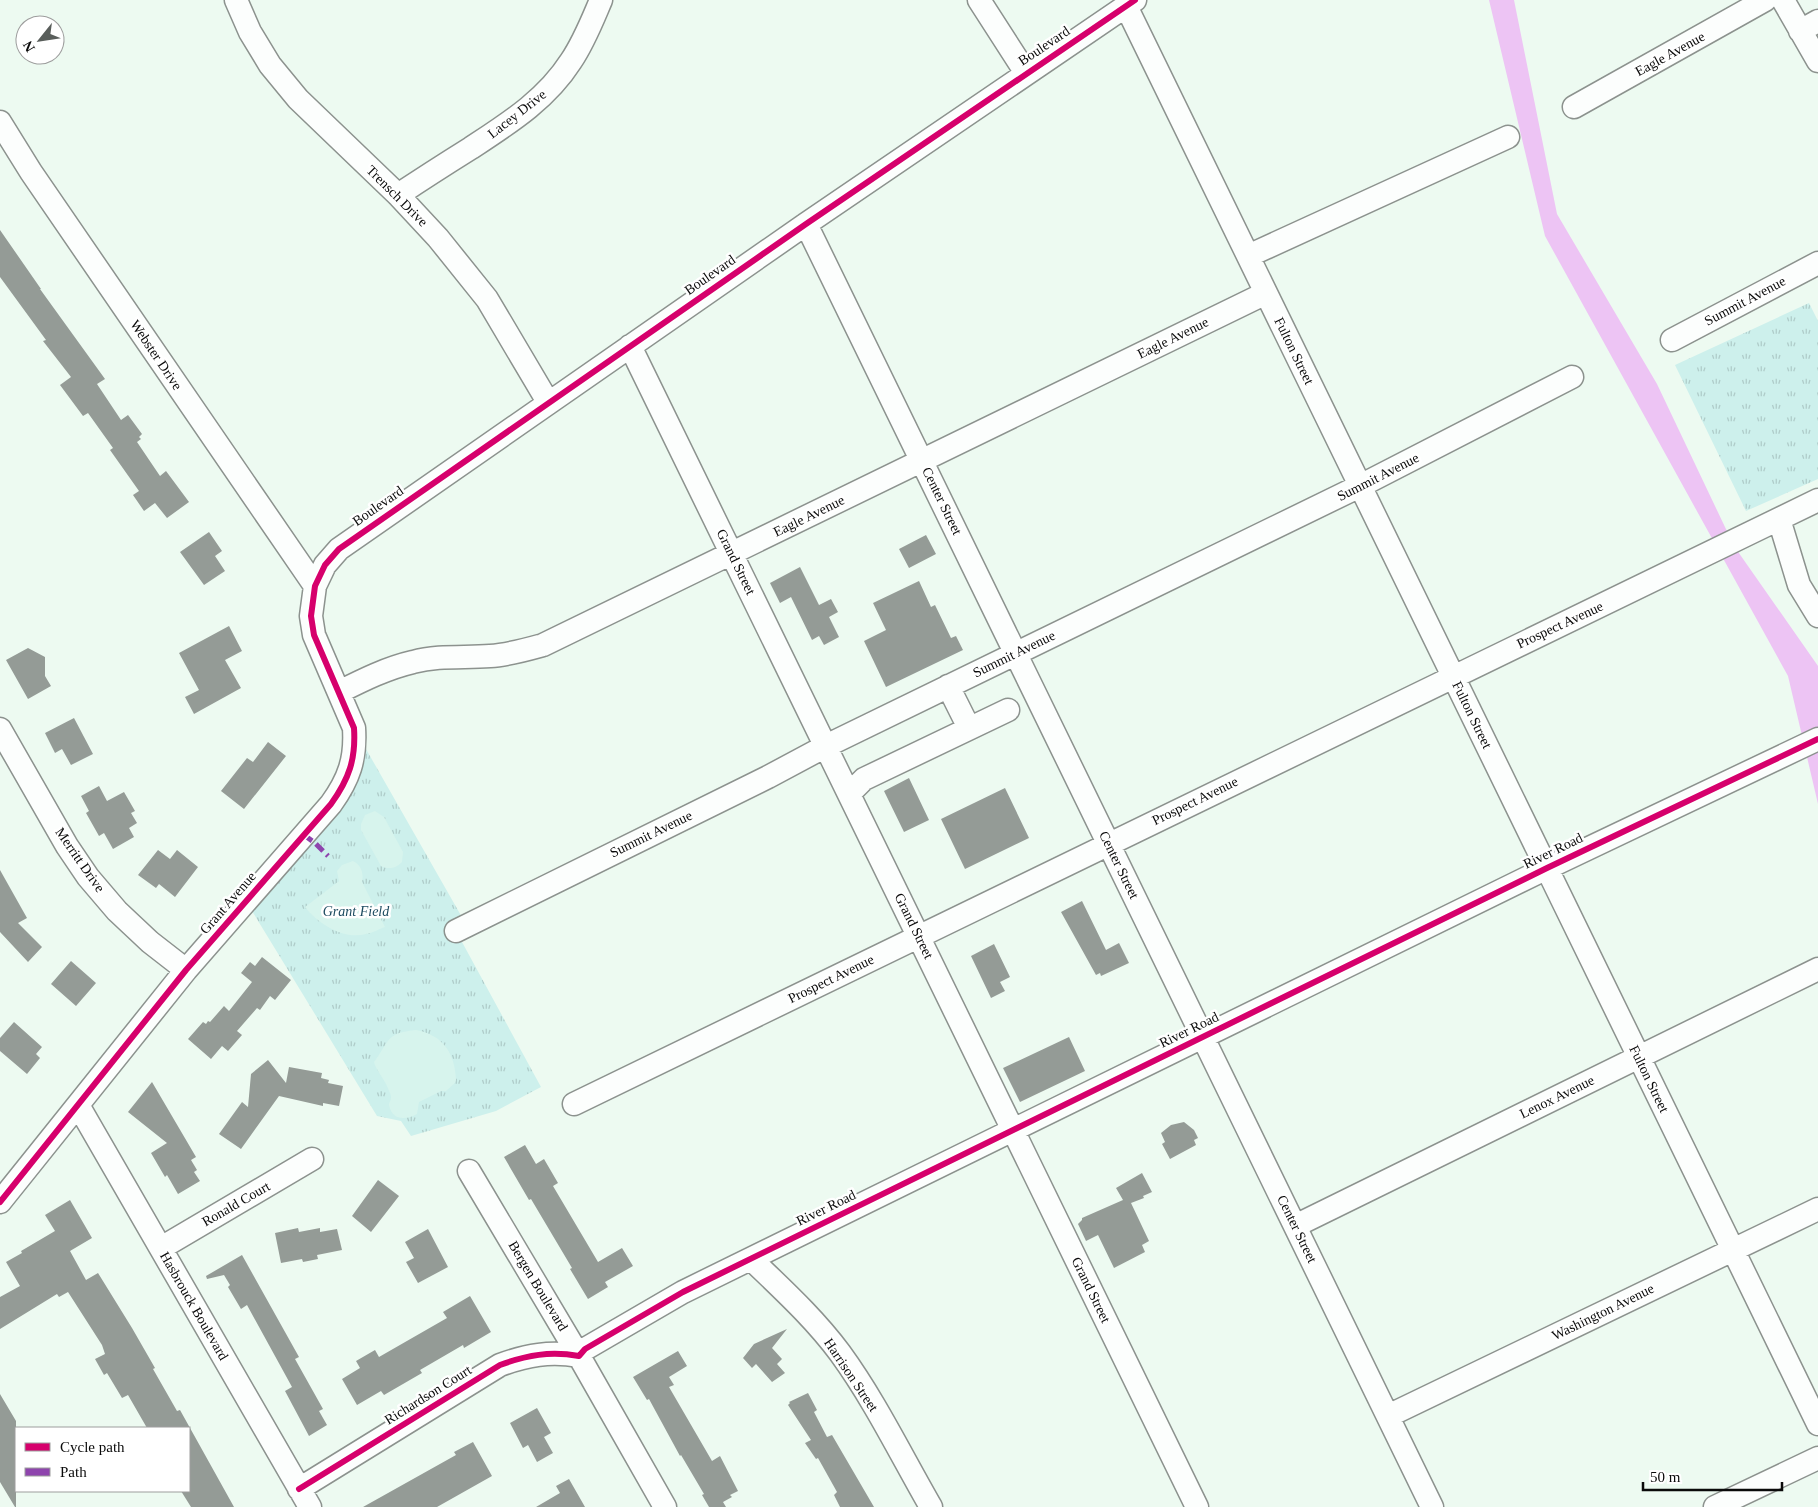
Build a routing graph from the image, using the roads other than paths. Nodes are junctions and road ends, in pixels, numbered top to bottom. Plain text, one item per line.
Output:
1 (601, 0) edge
2 (979, 0) edge
3 (1765, 0) edge
4 (1783, 0) edge
5 (238, 1) edge
6 (1130, 3) edge
7 (1809, 26) edge
8 (1818, 61) edge
9 (1026, 73) junction
10 (1574, 107) dead end
11 (0, 122) edge
12 (1508, 137) dead end
13 (398, 195) junction
14 (806, 224) junction
15 (1248, 256) junction
16 (1818, 263) edge
17 (1266, 292) junction
18 (1672, 340) dead end
19 (630, 346) junction
20 (1572, 377) dead end
21 (548, 402) junction
22 (922, 461) junction
23 (1360, 486) junction
24 (1818, 500) edge
25 (1779, 519) junction
26 (732, 554) junction
27 (315, 586) junction
28 (1818, 616) edge
29 (1016, 654) junction
30 (1453, 676) junction
31 (948, 686) junction
32 (339, 692) junction
33 (1008, 710) dead end
34 (969, 728) junction
35 (0, 729) edge
36 (1808, 743) edge
37 (826, 746) junction
38 (849, 794) junction
39 (1108, 844) junction
40 (1547, 868) junction
41 (456, 931) dead end
42 (918, 936) junction
43 (1818, 969) edge
44 (186, 970) junction
45 (1203, 1037) junction
46 (1639, 1057) junction
47 (78, 1104) junction
48 (574, 1104) dead end
49 (1013, 1130) junction
50 (312, 1160) dead end
51 (469, 1171) dead end
52 (1, 1200) edge
53 (1818, 1209) edge
54 (1295, 1226) junction
55 (161, 1248) junction
56 (1733, 1250) junction
57 (751, 1259) junction
58 (579, 1356) junction
59 (1388, 1416) junction
60 (1818, 1424) edge
61 (1818, 1458) edge
62 (305, 1498) edge
63 (665, 1507) edge
64 (931, 1507) edge
65 (1197, 1507) edge
66 (1432, 1507) edge
67 (1715, 1507) edge

1 - 13 street, Lacey Drive
2 - 9 street
3 - 10 street, Eagle Avenue
4 - 7 street
5 - 13 street, Trensch Drive
6 - 9 street, Boulevard
6 - 15 street, Fulton Street
7 - 8 street
9 - 14 street, Boulevard
11 - 27 street, Webster Drive
12 - 15 street
13 - 21 street, Trensch Drive
14 - 19 street, Boulevard
14 - 22 street, Center Street
15 - 17 street, Fulton Street
16 - 18 street, Summit Avenue
17 - 22 street, Eagle Avenue
17 - 23 street, Fulton Street
19 - 21 street, Boulevard
19 - 26 street, Grand Street
20 - 23 street, Summit Avenue
21 - 27 street, Boulevard
22 - 26 street, Eagle Avenue
22 - 29 street, Center Street
23 - 29 street, Summit Avenue
23 - 30 street, Fulton Street
24 - 25 street, Prospect Avenue
25 - 28 street
25 - 30 street, Prospect Avenue
26 - 32 street, Eagle Avenue
26 - 37 street, Grand Street
27 - 32 street, Grant Avenue
29 - 31 street, Summit Avenue
29 - 39 street, Center Street
30 - 39 street, Prospect Avenue
30 - 40 street, Fulton Street
31 - 34 street
31 - 37 street, Summit Avenue
32 - 44 street, Grant Avenue
33 - 34 street
34 - 38 street
35 - 44 street, Merritt Drive
36 - 40 street, River Road
37 - 38 street, Grand Street
37 - 41 street, Summit Avenue
38 - 42 street, Grand Street
39 - 42 street, Prospect Avenue
39 - 45 street, Center Street
40 - 45 street, River Road
40 - 46 street, Fulton Street
42 - 48 street, Prospect Avenue
42 - 49 street, Grand Street
43 - 46 street, Lenox Avenue
44 - 47 street, Grant Avenue
45 - 49 street, River Road
45 - 54 street, Center Street
46 - 54 street, Lenox Avenue
46 - 56 street, Fulton Street
47 - 52 street, Grant Avenue
47 - 55 street, Hasbrouck Boulevard
49 - 57 street, River Road
49 - 65 street, Grand Street
50 - 55 street, Ronald Court
51 - 58 street, Bergen Boulevard
53 - 56 street, Washington Avenue
54 - 59 street, Center Street
55 - 62 street, Hasbrouck Boulevard
56 - 59 street, Washington Avenue
56 - 60 street, Fulton Street
57 - 58 street, River Road
57 - 64 street, Harrison Street
58 - 62 street, Richardson Court
58 - 63 street, Bergen Boulevard
59 - 66 street, Center Street
61 - 67 street

